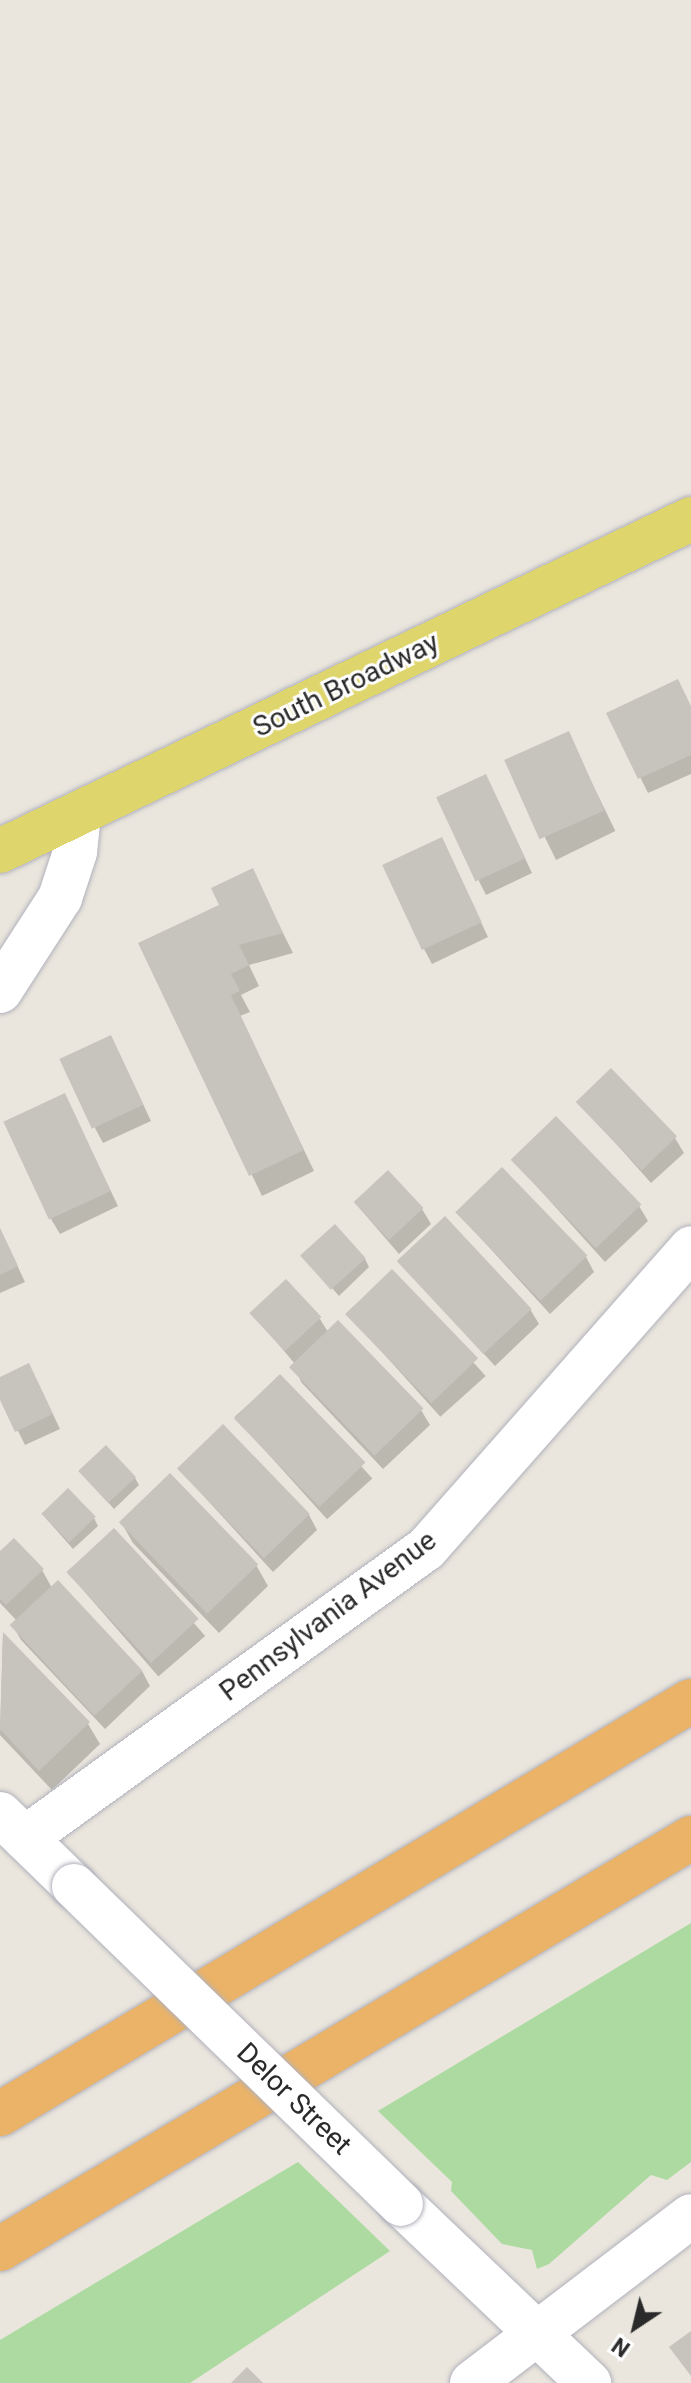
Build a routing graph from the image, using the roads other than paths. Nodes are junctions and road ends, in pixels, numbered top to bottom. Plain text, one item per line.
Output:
1 (691, 519) edge
2 (79, 813) junction
3 (0, 851) edge
4 (0, 991) edge
5 (691, 1248) edge
6 (691, 1701) edge
7 (12, 1826) edge
8 (691, 1838) edge
9 (0, 2114) edge
10 (691, 2216) edge
11 (0, 2249) edge
12 (534, 2331) junction
13 (472, 2383) edge
14 (589, 2383) edge

1 - 2 main road, South Broadway
2 - 3 main road, South Broadway
2 - 4 street
5 - 7 street, Pennsylvania Avenue
6 - 9 highway
7 - 12 street, Delor Street, bridge
8 - 11 highway
10 - 12 street
12 - 13 street
12 - 14 street, Delor Street

